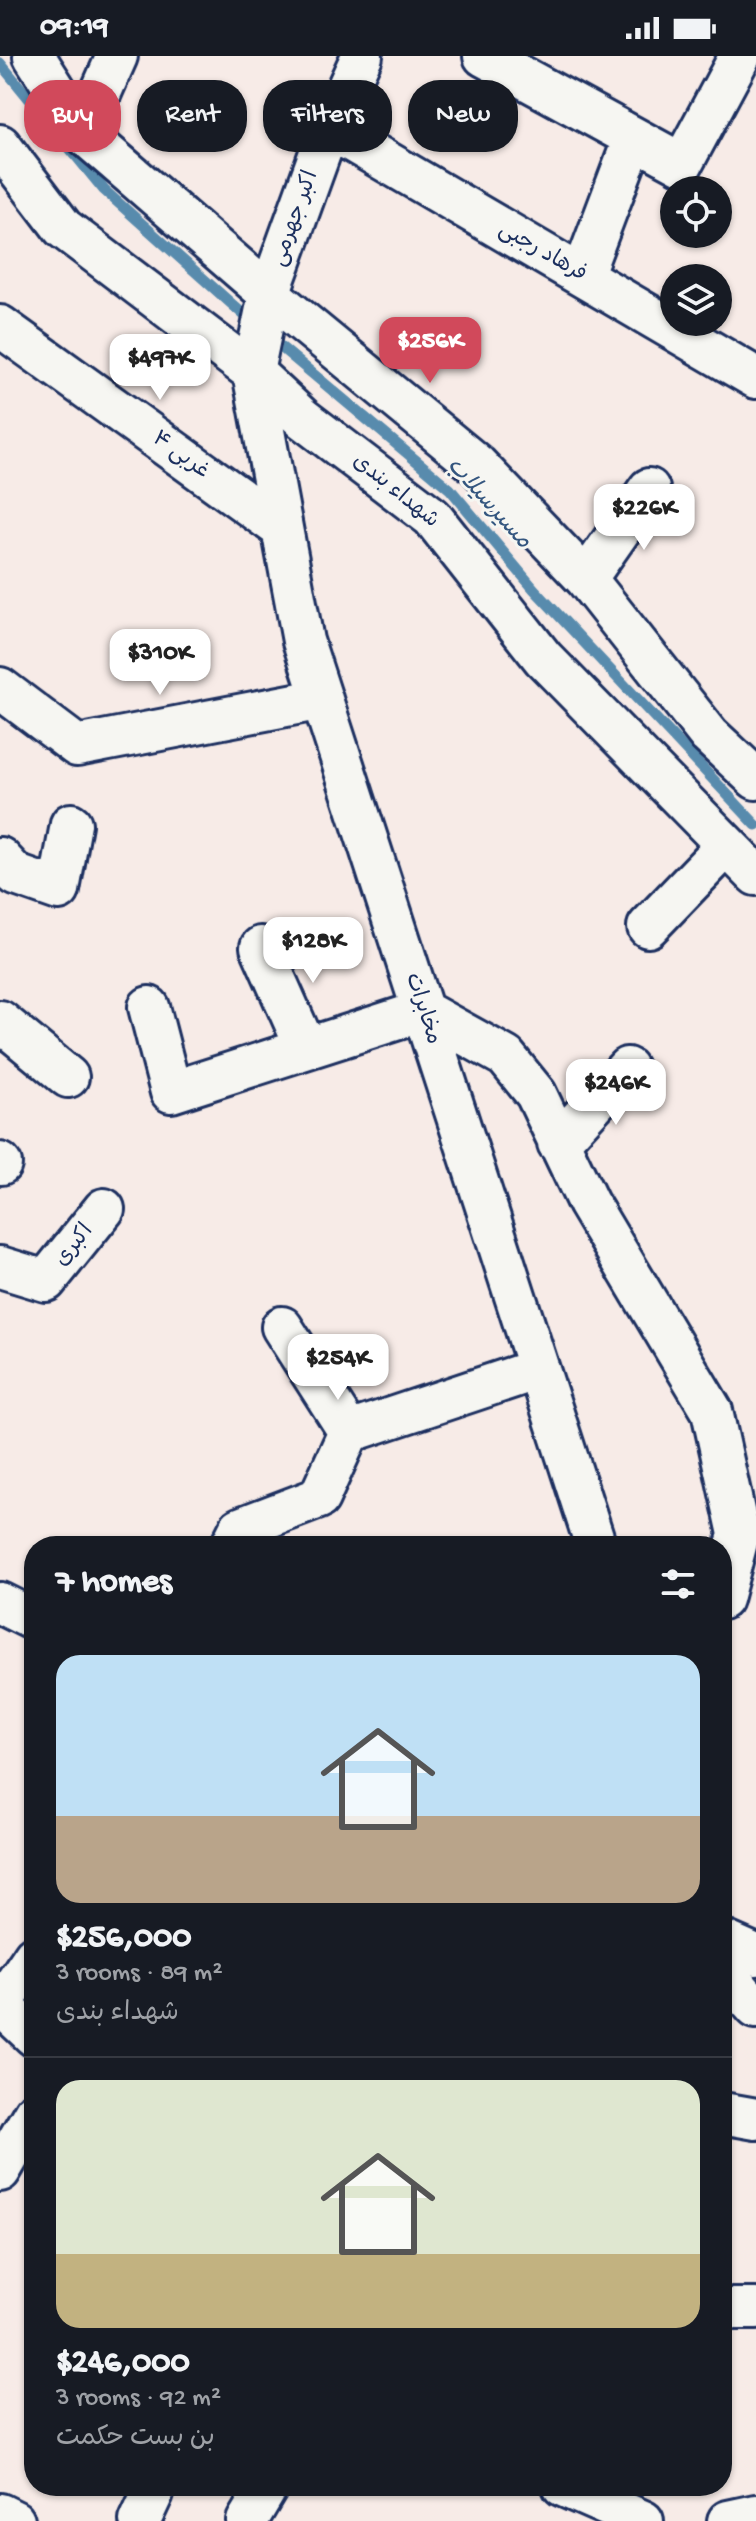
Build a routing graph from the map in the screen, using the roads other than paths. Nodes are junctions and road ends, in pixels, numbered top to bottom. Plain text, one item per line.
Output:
1 (34, 56) edge
2 (117, 56) edge
3 (362, 56) edge
4 (484, 56) edge
5 (740, 56) edge
6 (49, 80) edge
7 (106, 80) edge
8 (351, 80) edge
9 (634, 138) junction
10 (0, 145) edge
11 (105, 152) edge
12 (320, 152) edge
13 (370, 152) edge
14 (582, 276) junction
15 (269, 294) junction
16 (0, 326) edge
17 (253, 372) junction
18 (756, 378) edge
19 (649, 489) dead end
20 (282, 529) junction
21 (586, 579) junction
22 (0, 688) edge
23 (322, 699) junction
24 (756, 779) edge
25 (71, 824) dead end
26 (726, 846) junction
27 (0, 858) edge
28 (756, 875) edge
29 (648, 927) dead end
30 (261, 947) dead end
31 (149, 1007) dead end
32 (423, 1011) junction
33 (0, 1021) edge
34 (306, 1048) junction
35 (627, 1068) dead end
36 (68, 1077) dead end
37 (558, 1143) junction
38 (104, 1209) dead end
39 (0, 1267) edge
40 (282, 1327) dead end
41 (538, 1369) junction
42 (349, 1432) junction
43 (748, 1524) edge
44 (236, 1536) edge
45 (593, 1536) edge
46 (732, 1570) edge
47 (0, 1603) edge
48 (24, 1615) edge
49 (732, 1944) edge
50 (756, 1955) edge
51 (21, 1957) edge
52 (732, 1981) edge
53 (0, 2006) edge
54 (756, 2008) edge
55 (24, 2027) edge
56 (732, 2115) edge
57 (756, 2119) edge
58 (24, 2135) edge
59 (0, 2171) edge
60 (732, 2309) edge
61 (756, 2309) edge
62 (262, 2496) edge
63 (586, 2496) edge
64 (0, 2514) edge
65 (756, 2515) edge
66 (14, 2521) edge
67 (247, 2521) edge
68 (643, 2521) edge
69 (728, 2521) edge

1 - 6 street
2 - 7 street
3 - 8 street, اکبر جهرمی
4 - 9 street
5 - 9 street
9 - 14 street
10 - 17 street, شهداء بندی
11 - 15 street
12 - 15 street, اکبر جهرمی
13 - 14 street, فرهاد رجبی
14 - 18 street, فرهاد رجبی
15 - 17 street, اکبر جهرمی
15 - 21 street
16 - 20 street, ۴ غربی
17 - 20 street, مخابرات
17 - 26 street, شهداء بندی
19 - 21 street
20 - 23 street, مخابرات
21 - 24 street
22 - 23 street
23 - 32 street, مخابرات
25 - 27 street
26 - 28 street, شهداء بندی
26 - 29 street
30 - 34 street
31 - 34 street
32 - 34 street
32 - 37 street
32 - 41 street, مخابرات
33 - 36 street
35 - 37 street
37 - 43 street
38 - 39 street, اکبری
40 - 42 street
41 - 42 street
41 - 45 street, مخابرات
42 - 44 street
43 - 46 street
47 - 48 street
49 - 50 street
51 - 53 street
52 - 54 street
53 - 55 street
56 - 57 street
58 - 59 street
60 - 61 street
62 - 67 street
63 - 68 street
64 - 66 street
65 - 69 street

